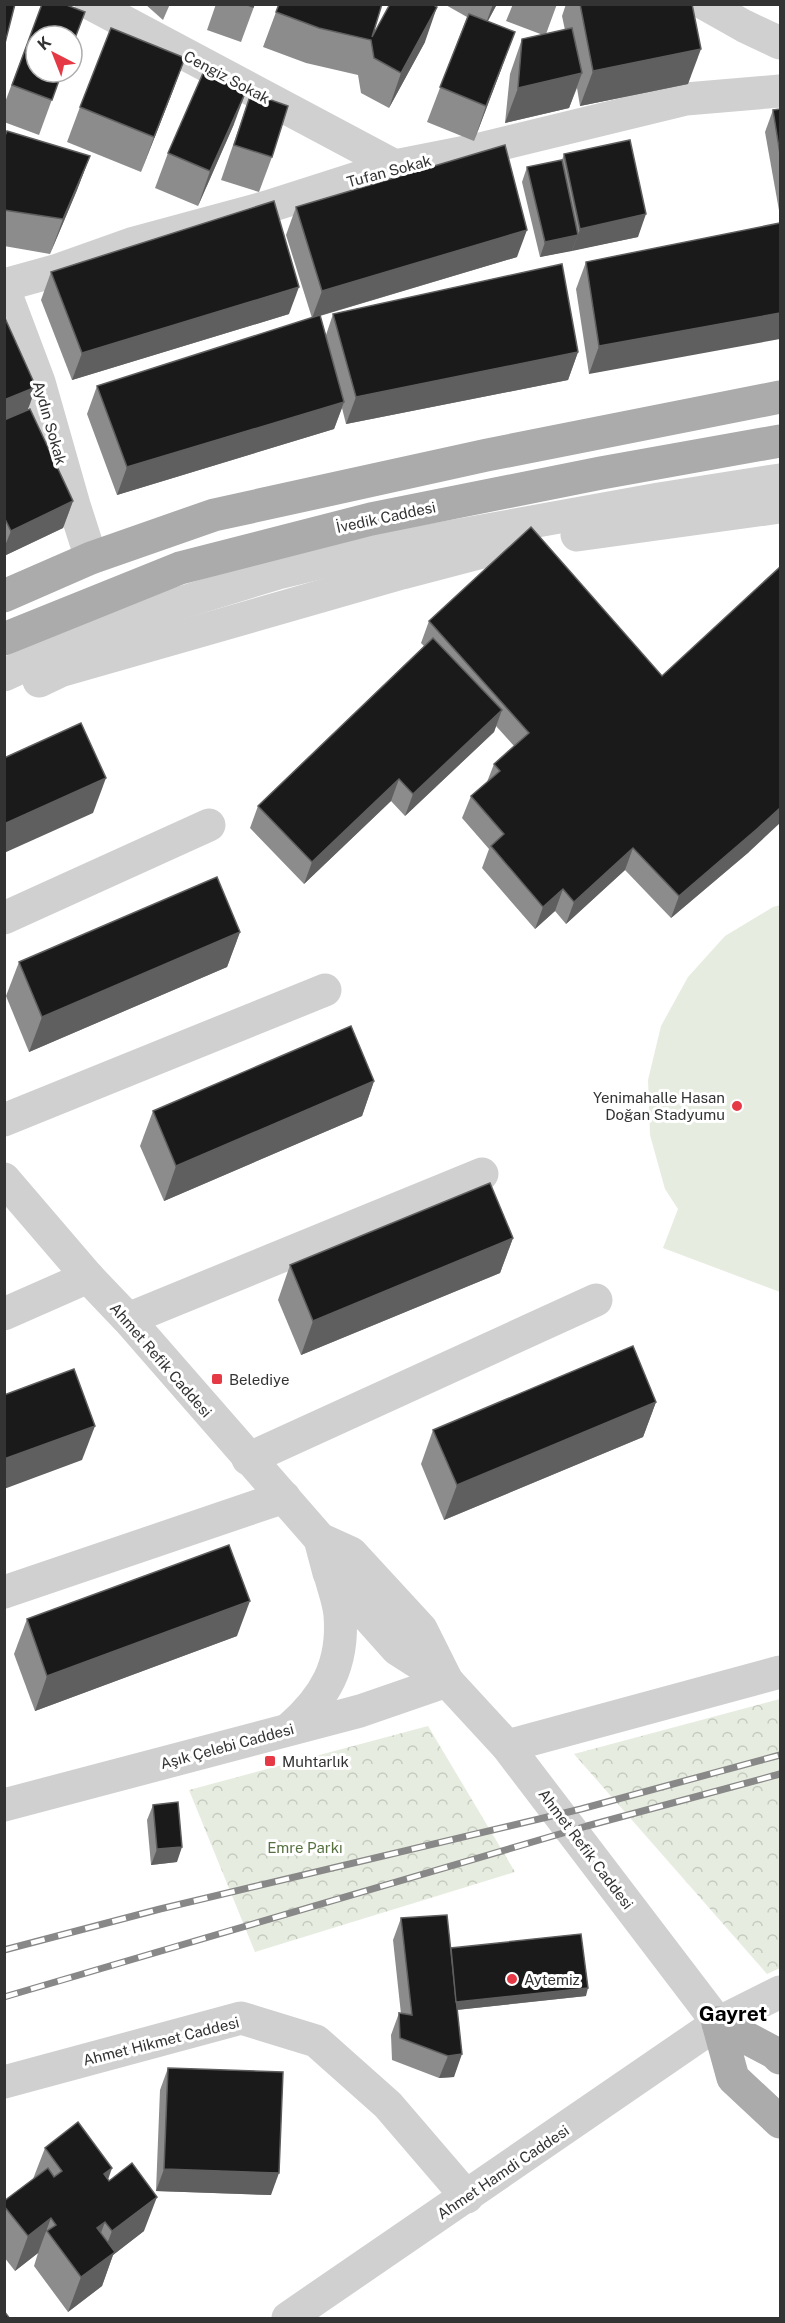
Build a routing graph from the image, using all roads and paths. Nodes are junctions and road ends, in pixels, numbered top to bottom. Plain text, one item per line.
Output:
1 (92, 4) edge
2 (705, 4) edge
3 (780, 43) edge
4 (780, 91) edge
5 (395, 166) junction
6 (4, 287) edge
7 (780, 397) edge
8 (780, 441) edge
9 (780, 463) edge
10 (780, 480) edge
11 (780, 507) edge
12 (92, 558) junction
13 (4, 596) edge
14 (4, 639) edge
15 (4, 657) edge
16 (4, 675) edge
17 (4, 696) edge
18 (209, 825) dead end
19 (4, 918) edge
20 (325, 990) dead end
21 (4, 1120) edge
22 (482, 1174) dead end
23 (4, 1179) edge
24 (88, 1277) junction
25 (596, 1300) dead end
26 (4, 1314) edge
27 (128, 1320) junction
28 (248, 1459) junction
29 (284, 1497) junction
30 (320, 1539) junction
31 (329, 1573) junction
32 (4, 1592) edge
33 (780, 1672) edge
34 (447, 1681) junction
35 (288, 1730) junction
36 (507, 1746) junction
37 (4, 1805) edge
38 (780, 1992) edge
39 (718, 2023) junction
40 (780, 2058) edge
41 (4, 2082) edge
42 (780, 2122) edge
43 (467, 2197) junction
44 (288, 2319) edge

1 - 5 street, Cengiz Sokak
2 - 3 street
4 - 5 street, Tufan Sokak
5 - 6 street, Tufan Sokak
6 - 12 street, Aydın Sokak
7 - 12 main road
8 - 14 main road, İvedik Caddesi
9 - 15 street
10 - 16 street
11 - 17 street
12 - 13 main road
18 - 19 street
20 - 21 street
22 - 27 street
23 - 24 street, Ahmet Refik Caddesi
24 - 26 street
24 - 27 street, Ahmet Refik Caddesi
25 - 28 street
27 - 28 street, Ahmet Refik Caddesi
28 - 29 street, Ahmet Refik Caddesi
29 - 30 street, Ahmet Refik Caddesi
29 - 32 street
30 - 31 street, Ahmet Refik Caddesi
30 - 34 street, Ahmet Refik Caddesi
31 - 34 street, Ahmet Refik Caddesi
31 - 35 street
33 - 36 street
34 - 35 street, Aşık Çelebi Caddesi
34 - 36 street, Ahmet Refik Caddesi
35 - 37 street, Aşık Çelebi Caddesi
36 - 39 street, Ahmet Refik Caddesi
38 - 39 street, Ahmet Hamdi Caddesi
39 - 40 main road, Ahmet Refik Caddesi
39 - 42 main road, Ahmet Refik Caddesi
39 - 43 street, Ahmet Hamdi Caddesi
41 - 43 street, Ahmet Hikmet Caddesi
43 - 44 street, Ahmet Hamdi Caddesi

